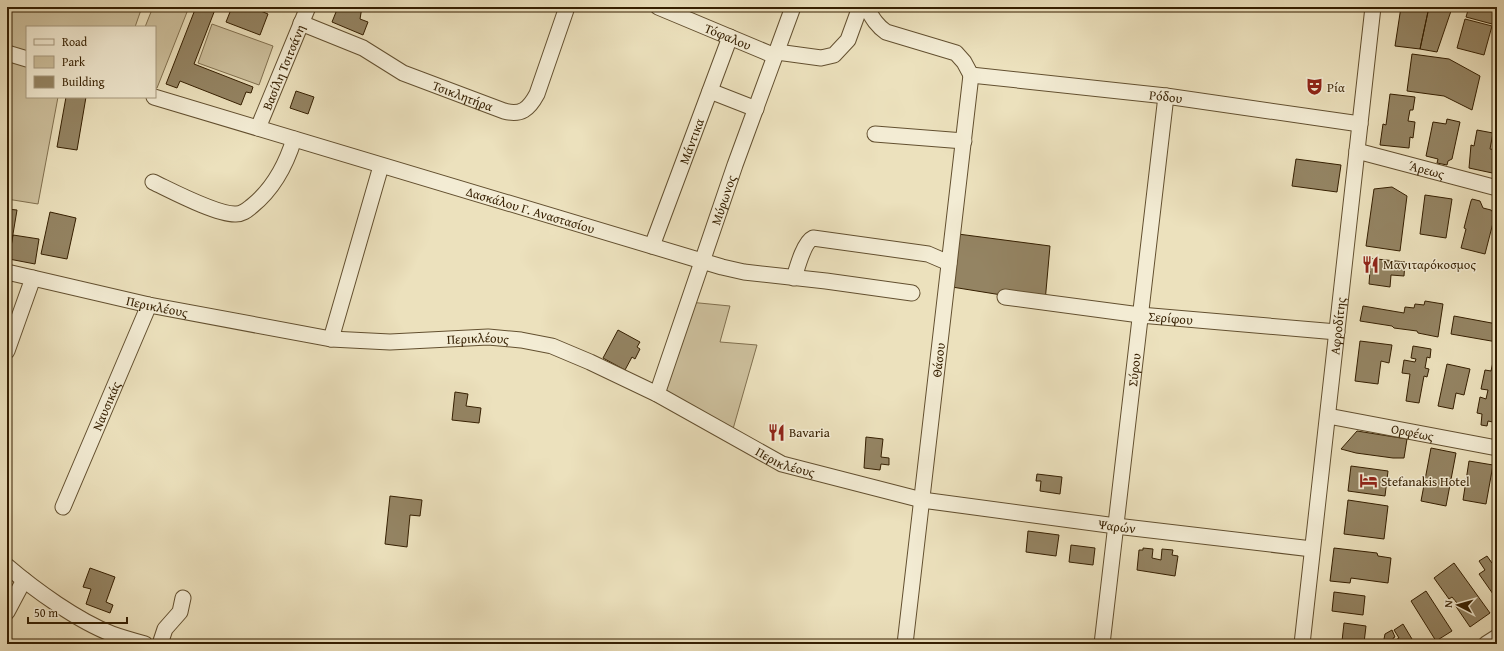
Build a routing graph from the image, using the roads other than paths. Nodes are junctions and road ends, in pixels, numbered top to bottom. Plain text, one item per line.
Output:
1 (308, 7) edge
2 (567, 7) edge
3 (658, 7) edge
4 (793, 7) edge
5 (860, 7) edge
6 (866, 7) edge
7 (1373, 7) edge
8 (301, 23) junction
9 (730, 37) junction
10 (7, 53) edge
11 (776, 54) junction
12 (26, 59) edge
13 (971, 75) junction
14 (710, 90) junction
15 (1166, 96) junction
16 (156, 98) edge
17 (756, 109) junction
18 (1360, 124) junction
19 (258, 128) junction
20 (875, 134) dead end
21 (294, 139) junction
22 (964, 141) junction
23 (1357, 150) junction
24 (381, 166) junction
25 (153, 182) dead end
26 (1497, 188) edge
27 (652, 246) junction
28 (703, 261) junction
29 (950, 263) junction
30 (7, 272) edge
31 (33, 278) junction
32 (794, 278) junction
33 (912, 293) dead end
34 (1005, 297) dead end
35 (149, 305) junction
36 (1140, 315) junction
37 (1337, 332) junction
38 (330, 339) junction
39 (7, 351) edge
40 (657, 394) junction
41 (1328, 416) junction
42 (1497, 448) edge
43 (922, 500) junction
44 (63, 507) dead end
45 (1116, 526) junction
46 (1312, 549) junction
47 (7, 566) edge
48 (24, 580) junction
49 (183, 598) dead end
50 (7, 612) edge
51 (1497, 637) edge
52 (145, 644) edge
53 (160, 644) edge
54 (905, 644) edge
55 (1102, 644) edge
56 (1302, 644) edge
57 (1486, 644) edge

1 - 8 street, Βασίλη Τσιτσάνη
2 - 8 street, Τσικλητήρα
3 - 9 street, Τόφαλου
4 - 11 street, Μύρωνος
5 - 11 street, Τόφαλου
6 - 13 street
7 - 18 street, Αφροδίτης
8 - 19 street, Βασίλη Τσιτσάνη
9 - 11 street, Τόφαλου
9 - 14 street, Μάντικα
10 - 12 street
11 - 17 street, Μύρωνος
13 - 15 street, Ρόδου
13 - 22 street, Θάσου
14 - 17 street
14 - 27 street, Μάντικα
15 - 18 street, Ρόδου
15 - 36 street, Σύρου
16 - 19 street, Δασκάλου Γ. Αναστασίου
17 - 28 street, Μύρωνος
18 - 23 street, Αφροδίτης
19 - 21 street, Δασκάλου Γ. Αναστασίου
20 - 22 street
21 - 24 street, Δασκάλου Γ. Αναστασίου
21 - 25 street
22 - 29 street, Θάσου
23 - 26 street, Άρεως
23 - 37 street, Αφροδίτης
24 - 27 street, Δασκάλου Γ. Αναστασίου
24 - 38 street
27 - 28 street, Δασκάλου Γ. Αναστασίου
28 - 32 street, Δασκάλου Γ. Αναστασίου
28 - 40 street, Μύρωνος
29 - 32 street
29 - 43 street, Θάσου
30 - 31 street, Περικλέους
31 - 35 street, Περικλέους
31 - 39 street
32 - 33 street, Δασκάλου Γ. Αναστασίου
34 - 36 street, Σερίφου
35 - 38 street, Περικλέους
35 - 44 street, Ναυσικάς
36 - 37 street, Σερίφου
36 - 45 street, Σύρου
37 - 41 street, Αφροδίτης
38 - 40 street, Περικλέους
40 - 43 street, Περικλέους
41 - 42 street, Ορφέως
41 - 46 street, Αφροδίτης
43 - 45 street, Ψαρών
43 - 54 street, Θάσου
45 - 46 street, Ψαρών
45 - 55 street, Σύρου
46 - 56 street, Αφροδίτης
47 - 48 street
48 - 50 street
48 - 52 street
49 - 53 street
51 - 57 street

